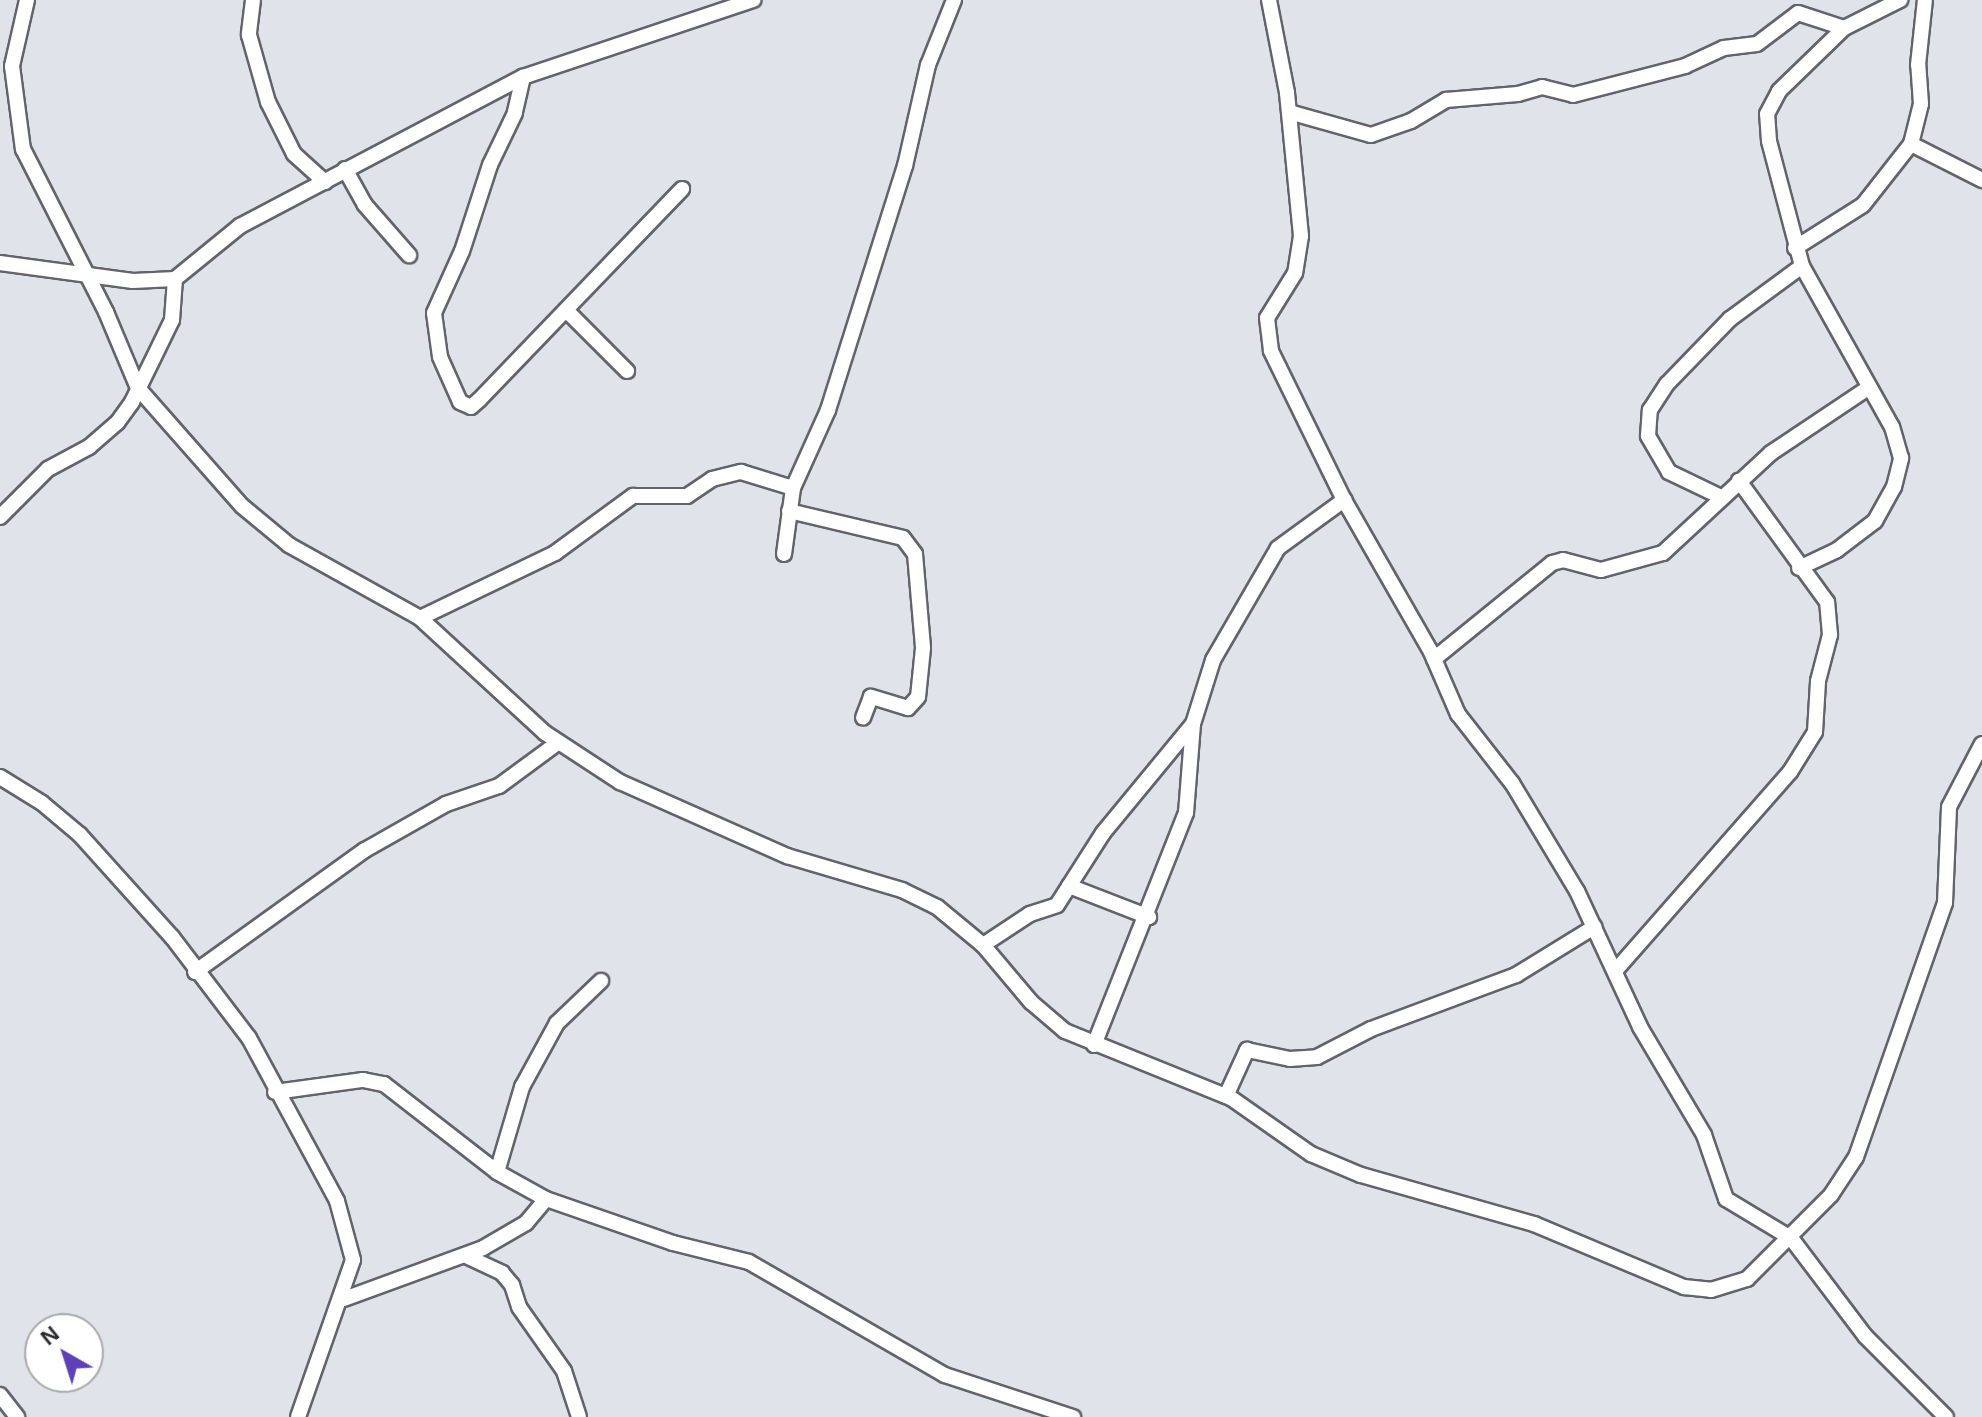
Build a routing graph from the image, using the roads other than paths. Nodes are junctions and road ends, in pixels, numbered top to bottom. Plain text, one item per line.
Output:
1 (27, 0) edge
2 (253, 0) edge
3 (753, 0) edge
4 (954, 0) edge
5 (1269, 0) edge
6 (1900, 0) edge
7 (1925, 0) edge
8 (1844, 28) junction
9 (523, 77) junction
10 (1289, 112) junction
11 (1911, 144) junction
12 (345, 169) junction
13 (1982, 180) edge
14 (325, 182) junction
15 (682, 189) dead end
16 (1795, 248) junction
17 (409, 255) dead end
18 (0, 263) edge
19 (1802, 266) junction
20 (87, 274) junction
21 (175, 279) junction
22 (567, 311) junction
23 (627, 371) dead end
24 (138, 388) junction
25 (1868, 388) junction
26 (1739, 481) junction
27 (793, 488) junction
28 (1721, 497) junction
29 (1344, 500) junction
30 (789, 511) junction
31 (0, 517) edge
32 (784, 554) dead end
33 (1799, 568) junction
34 (420, 618) junction
35 (1434, 659) junction
36 (863, 718) dead end
37 (1193, 724) junction
38 (559, 742) junction
39 (1982, 744) edge
40 (0, 777) edge
41 (1069, 886) junction
42 (1149, 917) junction
43 (1594, 927) junction
44 (983, 945) junction
45 (1616, 970) junction
46 (195, 972) junction
47 (601, 981) dead end
48 (1094, 1045) junction
49 (275, 1092) junction
50 (1226, 1096) junction
51 (497, 1172) junction
52 (546, 1199) junction
53 (1791, 1238) junction
54 (466, 1256) junction
55 (344, 1299) junction
56 (0, 1395) edge
57 (17, 1417) edge
58 (298, 1417) edge
59 (579, 1417) edge
60 (1073, 1417) edge
61 (1946, 1417) edge

1 - 20 street
2 - 14 street
3 - 9 street
4 - 27 street
5 - 10 street
6 - 8 street
7 - 11 street
8 - 10 street
8 - 16 street
9 - 12 street
9 - 22 street
10 - 29 street
11 - 13 street
11 - 16 street
12 - 14 street
12 - 17 street
14 - 21 street
15 - 22 street
16 - 19 street
18 - 20 street
19 - 25 street
19 - 28 street
20 - 21 street
20 - 24 street
21 - 24 street
22 - 23 street
24 - 31 street
24 - 34 street
25 - 26 street
25 - 33 street
26 - 28 street
26 - 33 street
27 - 30 street
27 - 34 street
28 - 35 street
29 - 35 street
29 - 37 street
30 - 32 street
30 - 36 street
33 - 45 street
34 - 38 street
35 - 43 street
37 - 41 street
37 - 42 street
38 - 44 street
38 - 46 street
39 - 53 street
40 - 46 street
41 - 42 street
41 - 44 street
42 - 48 street
43 - 45 street
43 - 50 street
44 - 48 street
45 - 53 street
46 - 49 street
47 - 51 street
48 - 50 street
49 - 51 street
49 - 55 street
50 - 53 street
51 - 52 street
52 - 54 street
52 - 60 street
53 - 61 street
54 - 55 street
54 - 59 street
55 - 58 street
56 - 57 street

